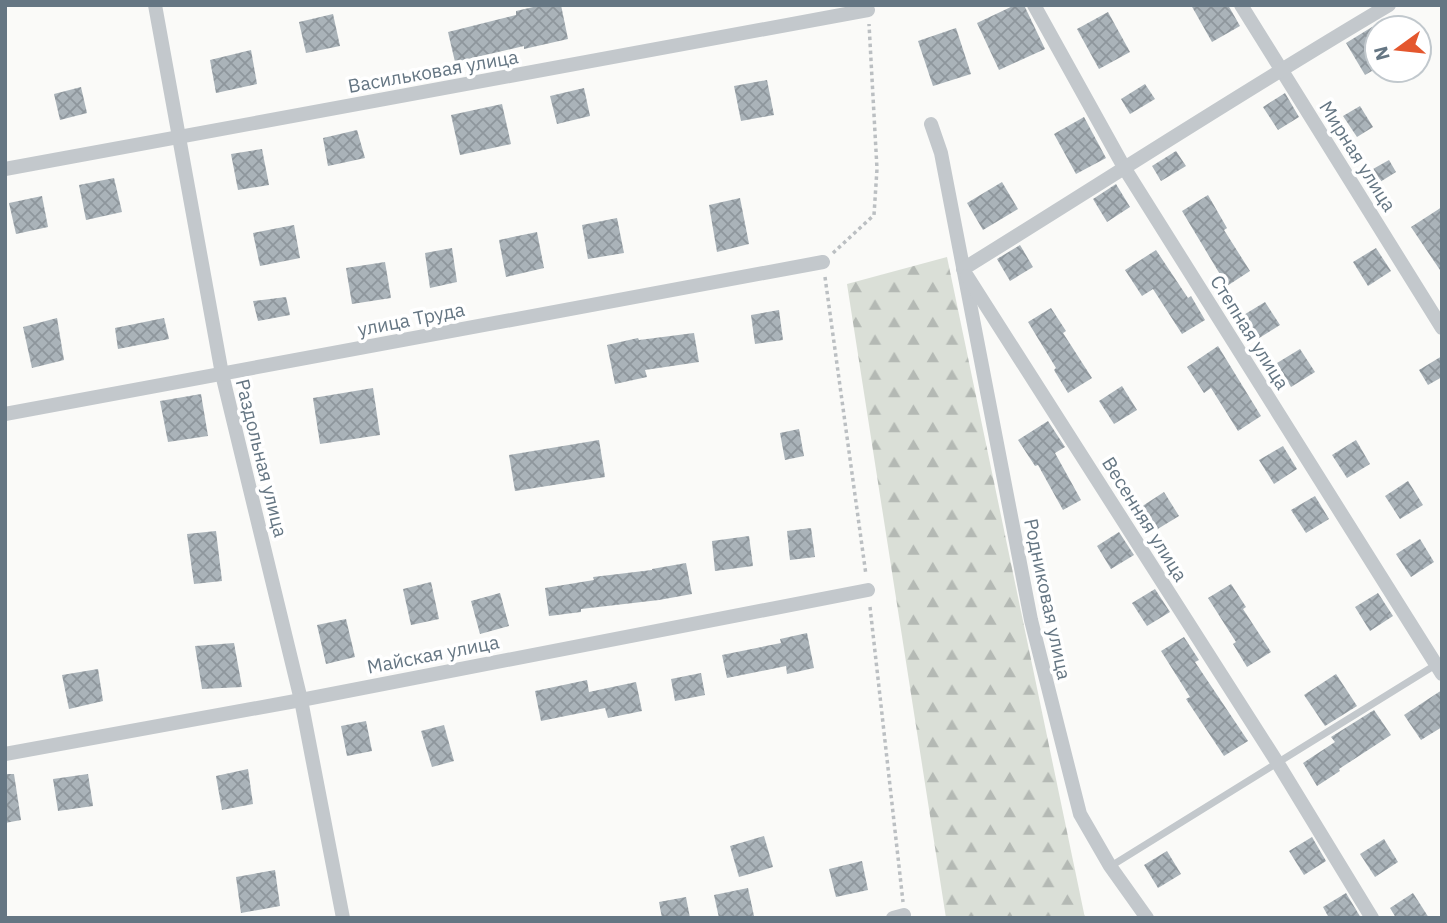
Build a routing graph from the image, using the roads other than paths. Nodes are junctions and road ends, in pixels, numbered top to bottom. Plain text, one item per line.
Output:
1 (155, 5) edge
2 (1034, 5) edge
3 (1241, 5) edge
4 (1389, 5) edge
5 (868, 10) road end
6 (1282, 69) junction
7 (931, 124) dead end
8 (179, 137) junction
9 (5, 169) edge
10 (1125, 169) junction
11 (823, 262) road end
12 (963, 269) junction
13 (1442, 328) edge
14 (222, 374) junction
15 (5, 414) edge
16 (868, 590) dead end
17 (1440, 666) edge
18 (301, 700) junction
19 (5, 754) edge
20 (1277, 762) junction
21 (1110, 866) junction
22 (343, 918) edge
23 (1147, 918) edge
24 (1372, 918) edge

1 - 8 street, Раздольная улица
2 - 10 street, Степная улица
3 - 6 street, Мирная улица
4 - 6 street
5 - 8 street, Васильковая улица
6 - 10 street
6 - 13 street, Мирная улица
7 - 12 street, Весенняя улица
8 - 9 street, Васильковая улица
8 - 14 street, Раздольная улица
10 - 12 street
10 - 17 street, Степная улица
11 - 14 street, улица Труда
12 - 20 street, Весенняя улица
12 - 21 street, Родниковая улица
14 - 15 street, улица Труда
14 - 18 street, Раздольная улица
16 - 18 street, Майская улица
17 - 20 lane
18 - 19 street, Майская улица
18 - 22 street, Раздольная улица
20 - 21 lane
20 - 24 street, Весенняя улица
21 - 23 street, Родниковая улица

